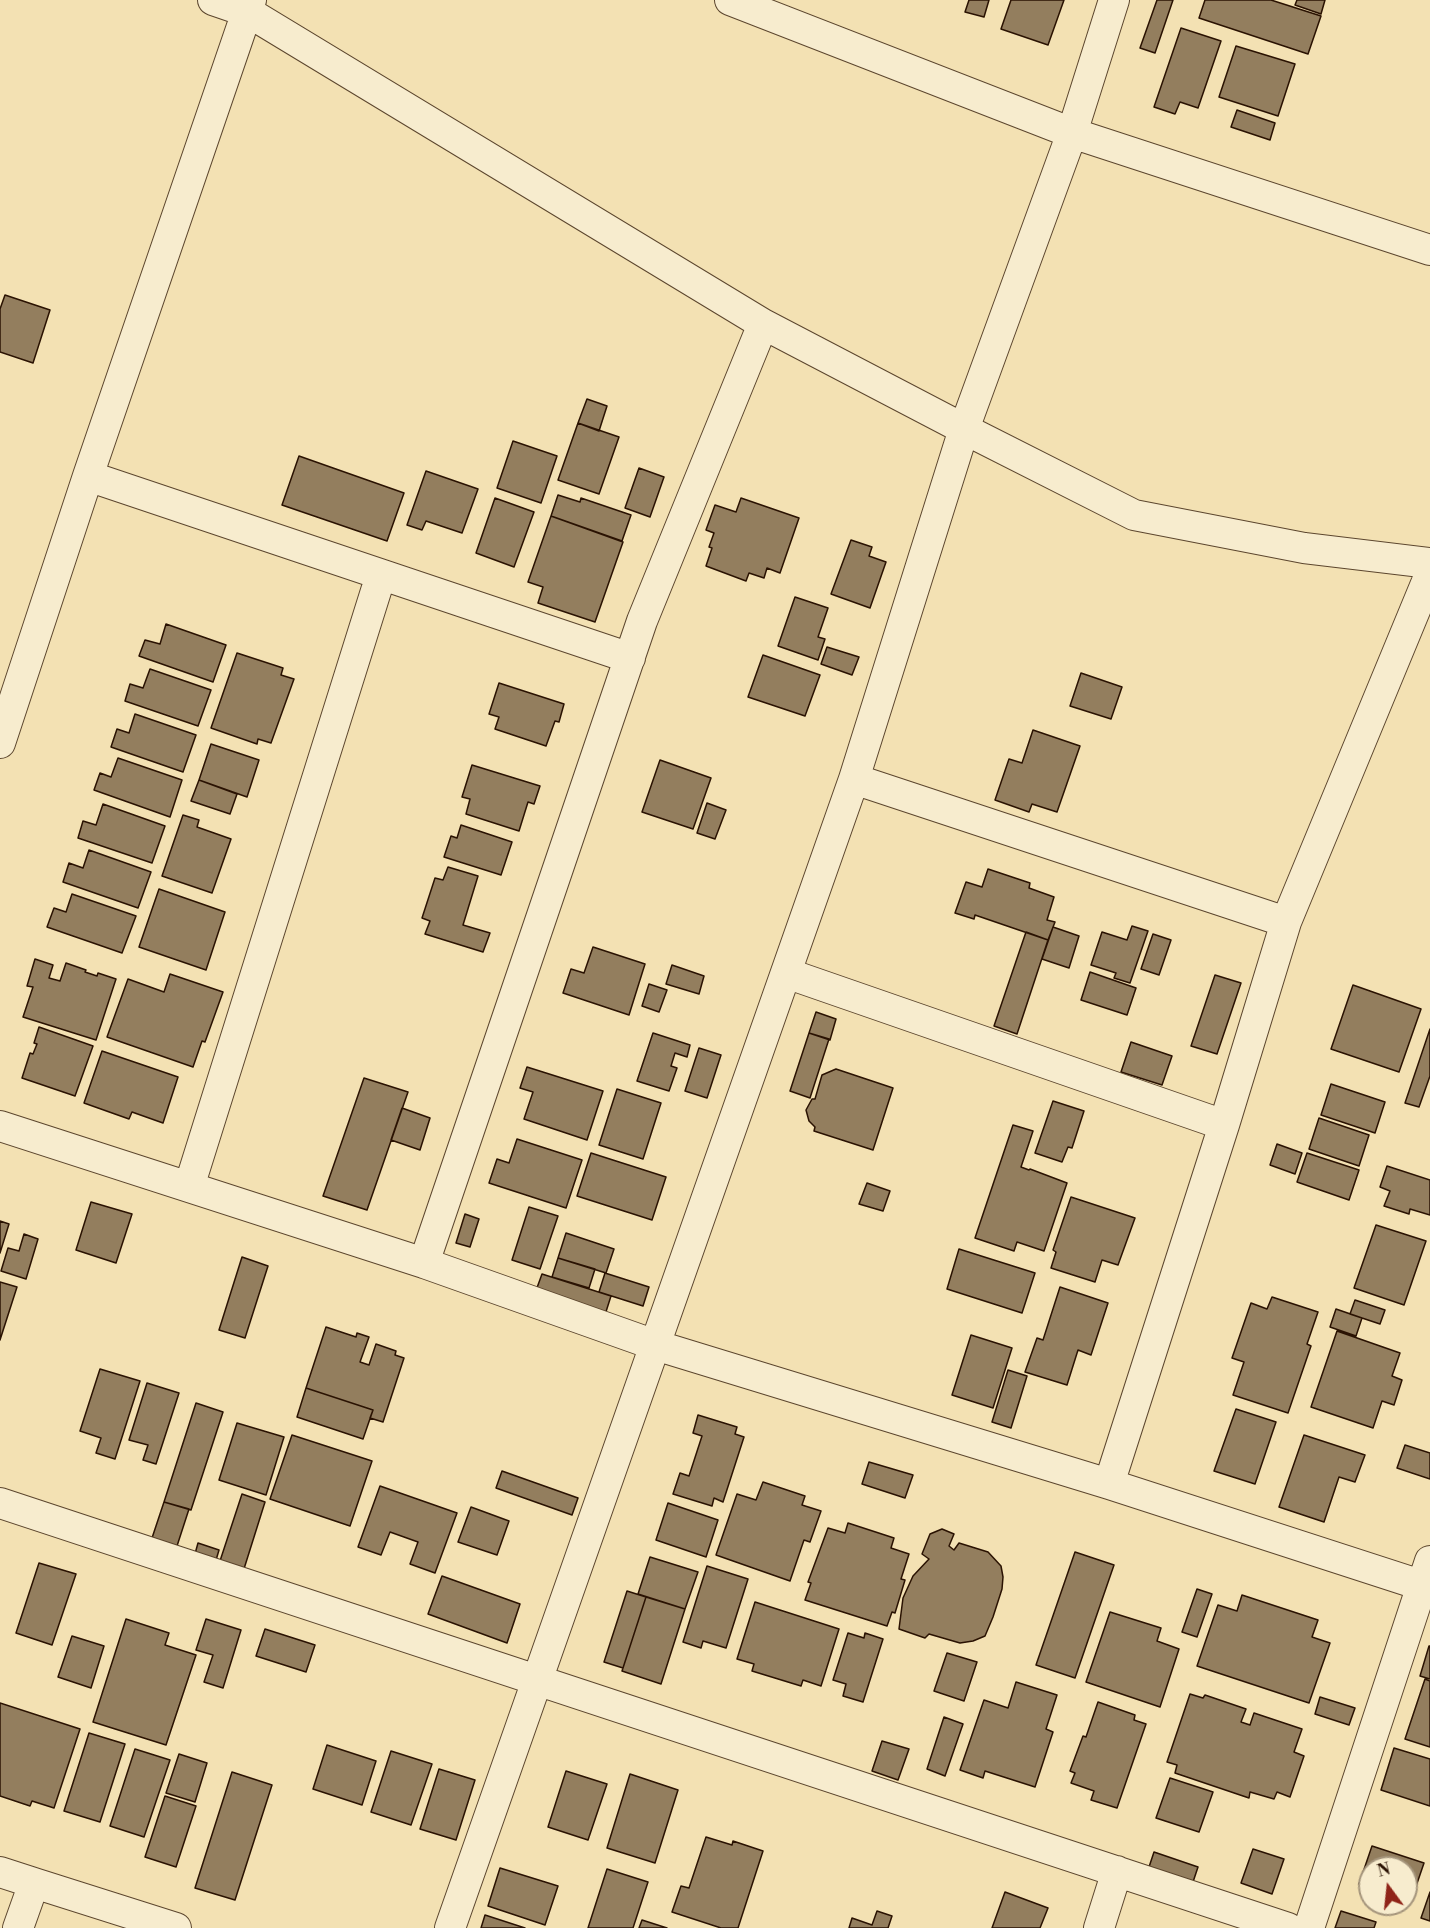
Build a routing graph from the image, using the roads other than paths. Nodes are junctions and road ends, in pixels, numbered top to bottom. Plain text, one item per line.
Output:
1 (213, 0) edge
2 (730, 0) edge
3 (1114, 0) edge
4 (249, 6) edge
5 (1072, 133) junction
6 (1430, 250) edge
7 (763, 324) junction
8 (964, 429) junction
9 (88, 476) junction
10 (1430, 563) edge
11 (1430, 573) edge
12 (381, 575) junction
13 (630, 658) junction
14 (0, 743) edge
15 (854, 779) junction
16 (1286, 922) junction
17 (786, 973) junction
18 (1224, 1125) junction
19 (0, 1126) edge
20 (189, 1187) junction
21 (424, 1263) junction
22 (655, 1345) junction
23 (1108, 1484) junction
24 (0, 1503) edge
25 (1427, 1578) edge
26 (538, 1681) junction
27 (1117, 1871) junction
28 (0, 1872) edge
29 (34, 1883) junction
30 (18, 1928) edge
31 (176, 1928) edge
32 (450, 1928) edge
33 (1100, 1928) edge
34 (1288, 1928) edge
35 (1309, 1928) edge

1 - 4 street
2 - 5 street
3 - 5 street
4 - 7 street
4 - 9 street
5 - 6 street
5 - 8 street
7 - 8 street
7 - 13 street
8 - 10 street
8 - 15 street
9 - 12 street
9 - 14 street
11 - 16 street
12 - 13 street
12 - 20 street
13 - 21 street
15 - 16 street
15 - 17 street
16 - 18 street
17 - 18 street
17 - 22 street
18 - 23 street
19 - 20 street
20 - 21 street
21 - 22 street
22 - 23 street
22 - 26 street
23 - 25 street
24 - 26 street
25 - 35 street
26 - 27 street
26 - 32 street
27 - 33 street
27 - 34 street
28 - 29 street
29 - 30 street
29 - 31 street

